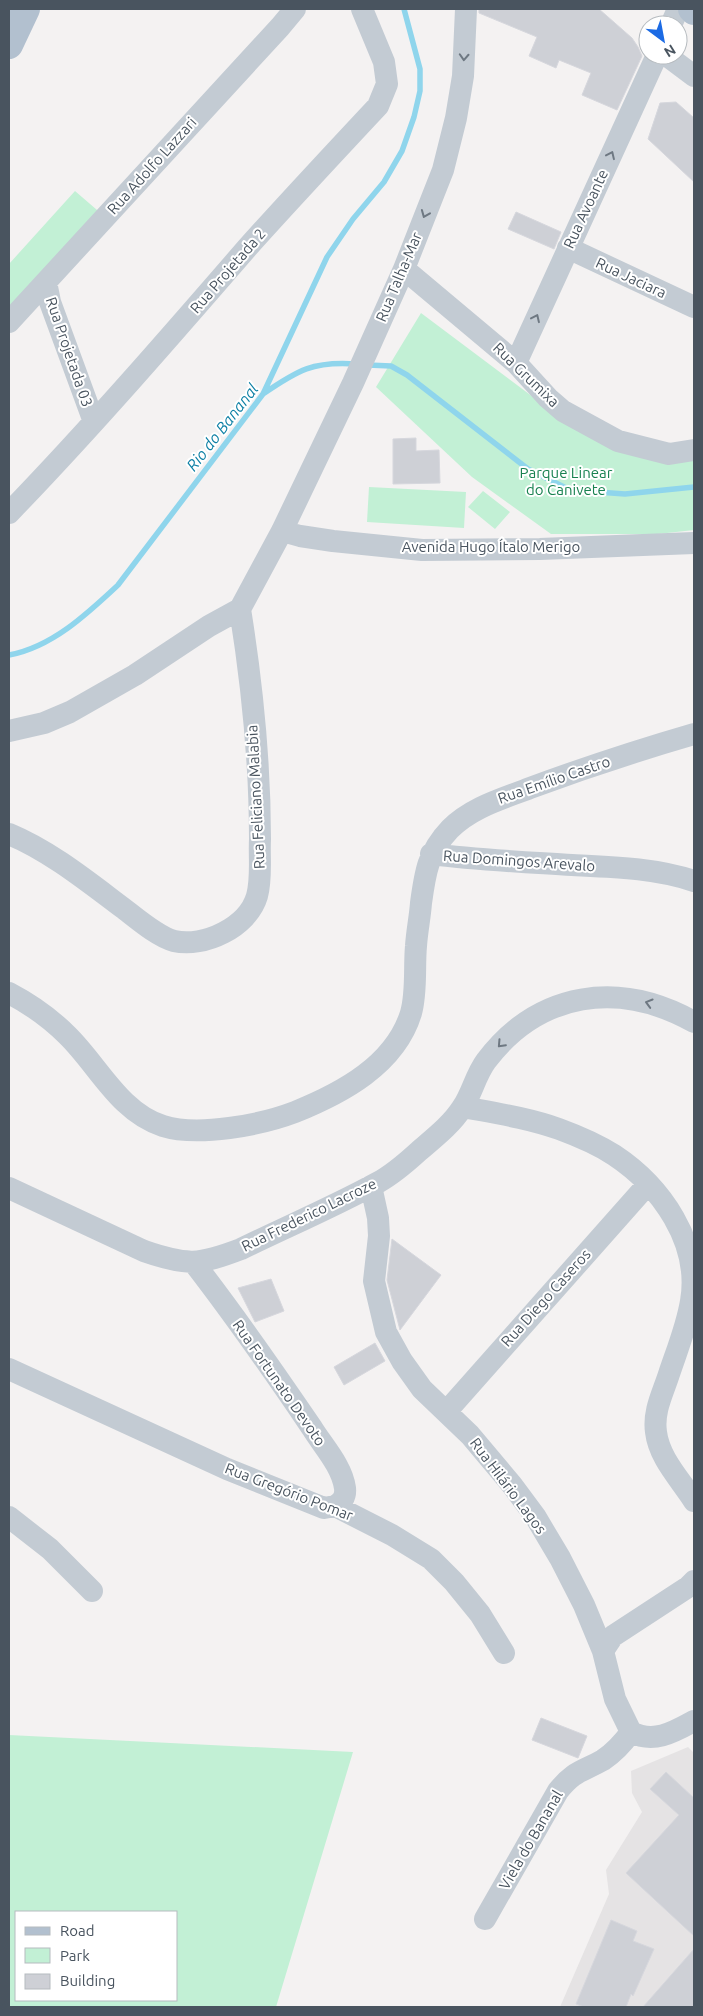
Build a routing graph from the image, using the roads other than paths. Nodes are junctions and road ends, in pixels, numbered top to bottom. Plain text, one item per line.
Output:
1 (26, 9) edge
2 (294, 9) edge
3 (362, 9) edge
4 (466, 9) edge
5 (9, 45) edge
6 (652, 65) edge
7 (679, 65) edge
8 (694, 76) edge
9 (568, 248) junction
10 (404, 269) junction
11 (46, 282) junction
12 (694, 307) edge
13 (9, 322) edge
14 (516, 363) junction
15 (94, 422) junction
16 (694, 450) edge
17 (9, 513) edge
18 (282, 531) junction
19 (694, 543) edge
20 (240, 609) junction
21 (9, 731) edge
22 (694, 734) edge
23 (9, 834) edge
24 (430, 854) junction
25 (694, 881) edge
26 (9, 993) edge
27 (694, 1022) edge
28 (463, 1107) junction
29 (648, 1184) junction
30 (372, 1186) junction
31 (9, 1188) edge
32 (194, 1263) junction
33 (9, 1369) edge
34 (446, 1412) junction
35 (694, 1501) edge
36 (335, 1506) junction
37 (9, 1517) edge
38 (694, 1581) edge
39 (92, 1591) dead end
40 (603, 1650) junction
41 (504, 1653) dead end
42 (694, 1721) edge
43 (631, 1732) junction
44 (485, 1918) dead end

1 - 5 main road
2 - 11 street, Rua Adolfo Lazzari
3 - 15 street, Rua Projetada 2
4 -> 10 street, Rua Talha-Mar
9 -> 6 street, Rua Avoante
7 - 8 street
9 - 12 street, Rua Jaciara
14 -> 9 street, Rua Avoante
10 - 14 street, Rua Grumixa
10 - 18 street, Rua Talha-Mar
11 - 13 street, Rua Adolfo Lazzari
11 - 15 street, Rua Projetada 03
14 - 16 street, Rua Grumixa
15 - 17 street, Rua Projetada 2
18 - 19 street, Avenida Hugo Ítalo Merigo
18 - 20 street
20 - 21 street
20 - 23 street, Rua Feliciano Malabia
22 - 24 street, Rua Emílio Castro
24 - 25 street, Rua Domingos Arevalo
24 - 26 street, Rua Domingos Arevalo
27 -> 28 street, Rua Frederico Lacroze
28 - 29 street
28 - 30 street, Rua Frederico Lacroze
29 - 34 street, Rua Diego Caseros
29 - 35 street
30 - 32 street, Rua Frederico Lacroze
30 - 34 street, Rua Hilário Lagos
31 - 32 street, Rua Frederico Lacroze
32 - 36 street, Rua Fortunato Devoto
33 - 36 street, Rua Gregório Pomar
34 - 40 street, Rua Hilário Lagos
36 - 41 street, Rua Gregório Pomar
37 - 39 street
38 - 40 street
40 - 43 street, Rua Hilário Lagos
42 - 43 street
43 - 44 street, Viela do Bananal

